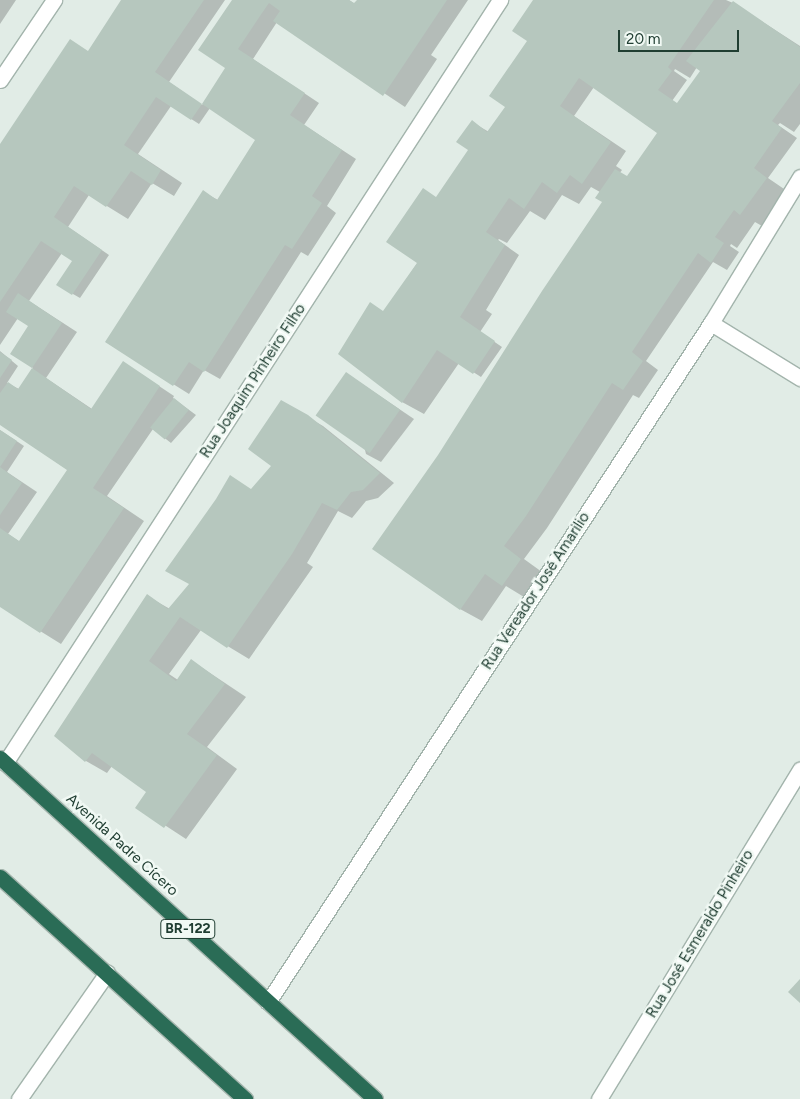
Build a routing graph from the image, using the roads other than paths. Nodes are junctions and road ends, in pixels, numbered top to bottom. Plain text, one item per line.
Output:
1 (54, 0) edge
2 (500, 0) edge
3 (0, 80) edge
4 (800, 177) edge
5 (711, 323) junction
6 (800, 378) edge
7 (2, 761) edge
8 (800, 770) edge
9 (0, 877) edge
10 (107, 973) junction
11 (268, 1002) junction
12 (19, 1099) edge
13 (245, 1099) edge
14 (375, 1099) edge
15 (599, 1099) edge

1 - 3 street
2 - 7 street, Rua Joaquim Pinheiro Filho
4 - 5 street, Rua Vereador José Amarilio
5 - 6 street
5 - 11 street, Rua Vereador José Amarilio
7 - 11 highway, Avenida Padre Cícero / BR-122
8 - 15 street, Rua José Esmeraldo Pinheiro
9 - 10 highway
10 - 12 street
10 - 13 highway
11 - 14 highway, Avenida Padre Cícero / BR-122

